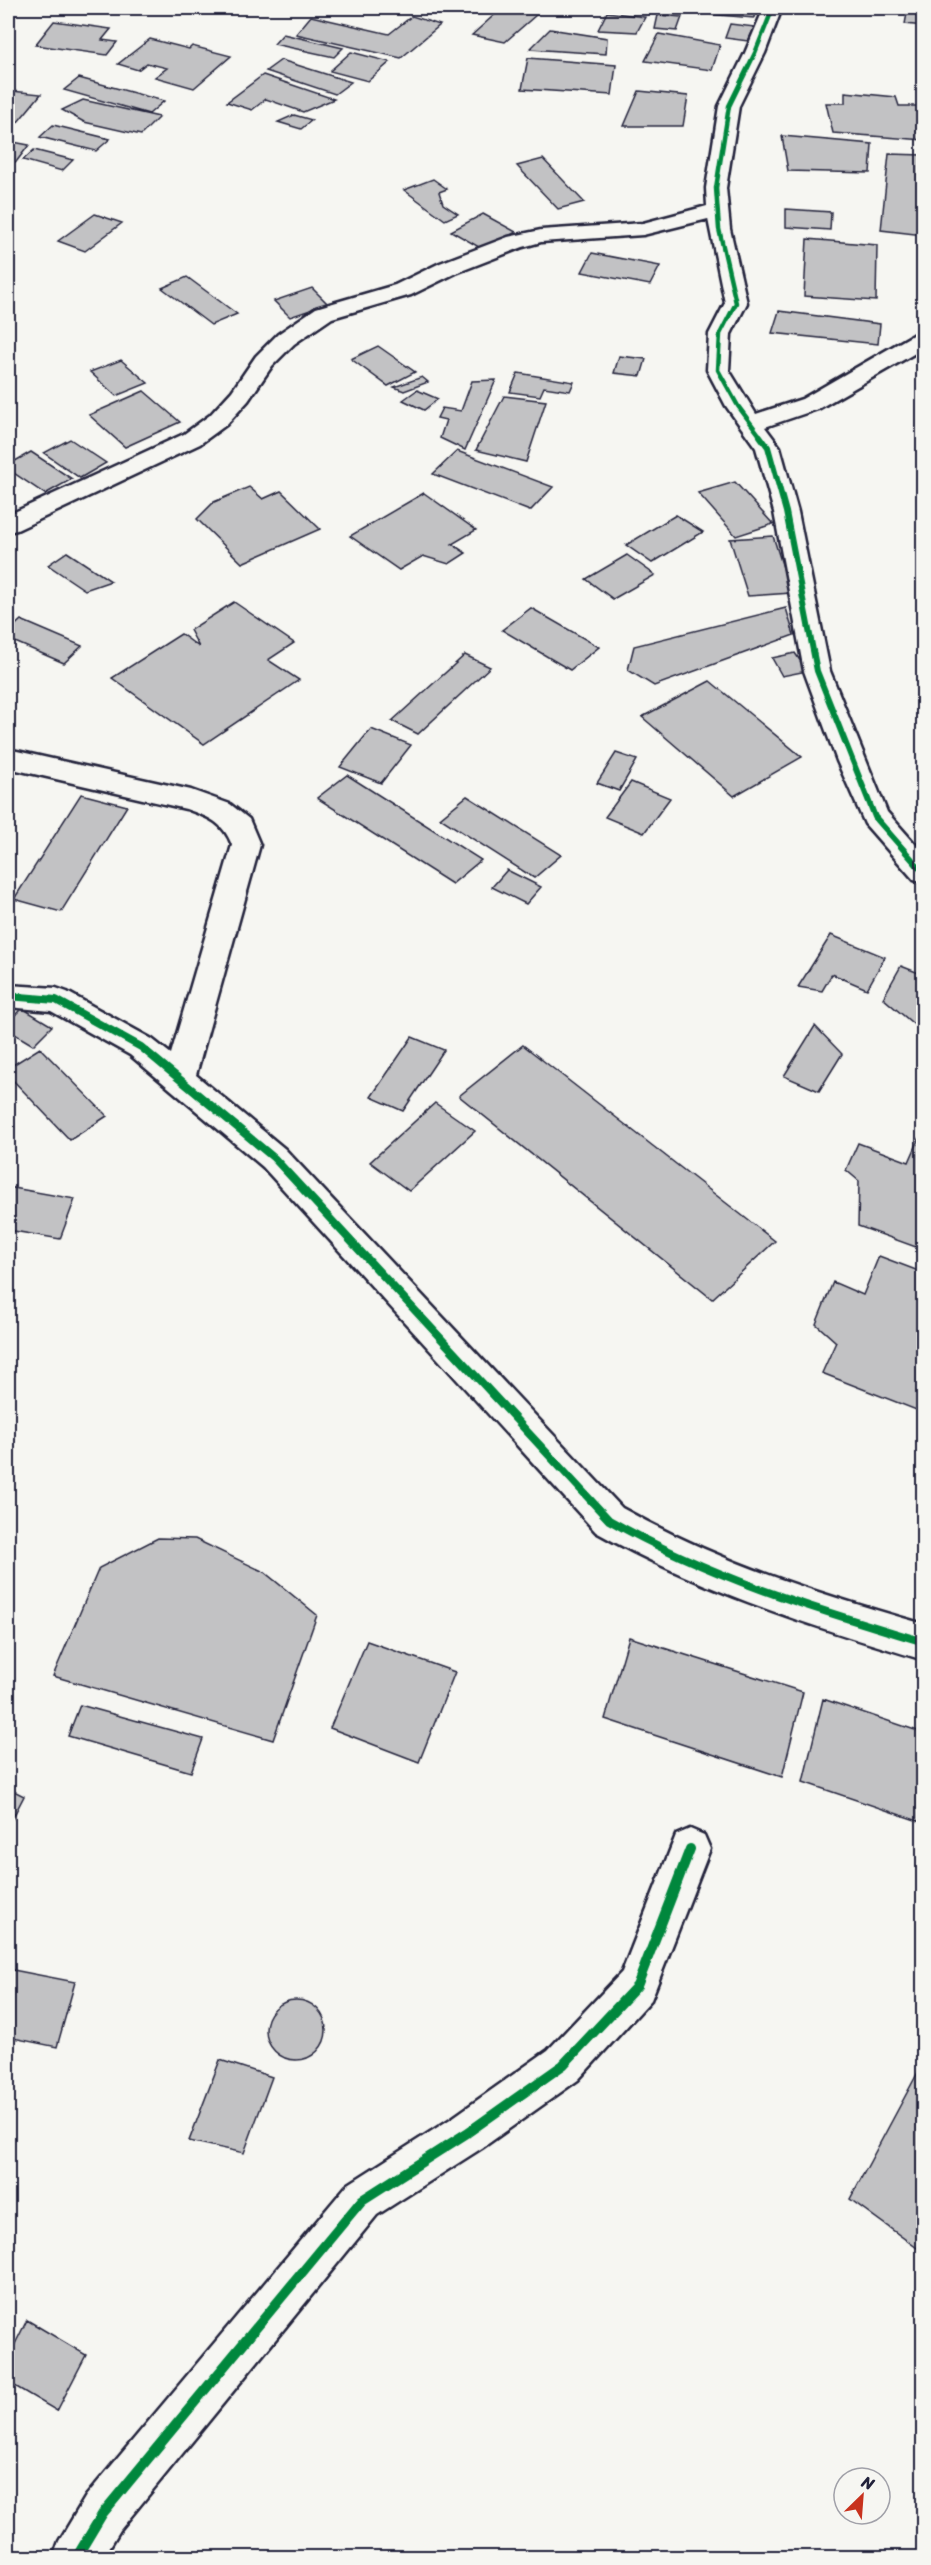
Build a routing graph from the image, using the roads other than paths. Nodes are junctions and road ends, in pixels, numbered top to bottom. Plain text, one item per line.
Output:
1 (773, 8) edge
2 (718, 220) junction
3 (924, 338) edge
4 (751, 424) junction
5 (8, 524) edge
6 (8, 759) edge
7 (924, 873) edge
8 (8, 996) edge
9 (179, 1079) junction
10 (924, 1642) edge
11 (690, 1849) dead end
12 (76, 2558) edge

1 - 2 street
2 - 4 street
2 - 5 street
3 - 4 street
4 - 7 street
6 - 9 street
8 - 9 street
9 - 10 street
11 - 12 street

